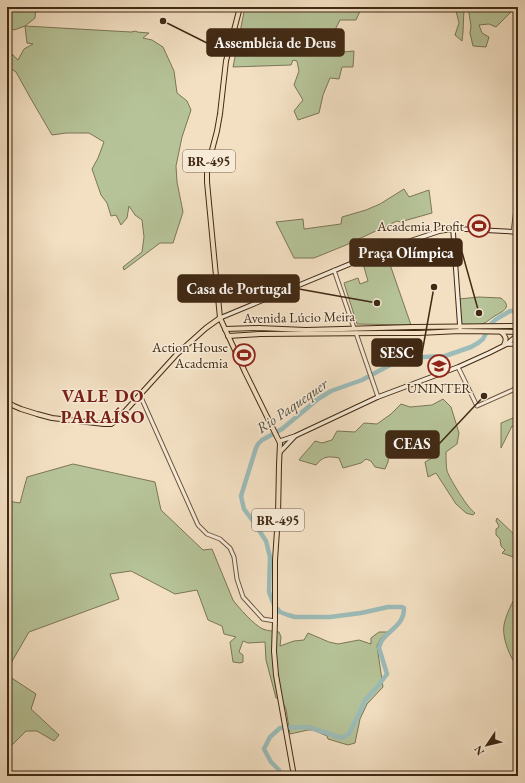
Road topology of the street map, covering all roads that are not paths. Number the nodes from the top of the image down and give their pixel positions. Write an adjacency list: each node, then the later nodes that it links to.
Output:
1 (240, 7): 6 (main road, BR-495)
2 (518, 194): 4 (street)
3 (453, 230): 4 (main road); 5 (main road); 7 (main road)
4 (516, 232)
5 (334, 270): 6 (main road); 10 (street)
6 (220, 318): 11 (main road, BR-495); 21 (main road)
7 (460, 326): 8 (main road, Avenida Lúcio Meira); 10 (main road, Avenida Lúcio Meira); 12 (main road)
8 (518, 326): 14 (main road)
9 (259, 328): 10 (main road, Avenida Lúcio Meira); 11 (main road, Avenida Lúcio Meira); 16 (main road)
10 (354, 328)
11 (225, 329): 17 (main road, BR-495)
12 (460, 332): 13 (main road, Avenida Lúcio Meira); 15 (main road, Avenida Lúcio Meira)
13 (501, 332): 14 (main road, Avenida Lúcio Meira); 18 (main road)
14 (518, 332): 18 (main road); 19 (street)
15 (356, 333): 16 (main road, Avenida Lúcio Meira); 22 (street)
16 (260, 334): 17 (main road, Avenida Lúcio Meira)
17 (228, 336): 25 (main road, BR-495)
18 (506, 344): 19 (main road); 20 (main road)
19 (518, 347): 20 (street)
20 (458, 367): 22 (main road)
21 (140, 395): 23 (main road); 27 (street)
22 (378, 397): 24 (main road)
23 (7, 402)
24 (295, 436): 25 (main road); 26 (main road)
25 (279, 439): 26 (main road, BR-495)
26 (280, 452): 27 (main road, BR-495)
27 (275, 621): 28 (main road, BR-495)
28 (294, 776)

